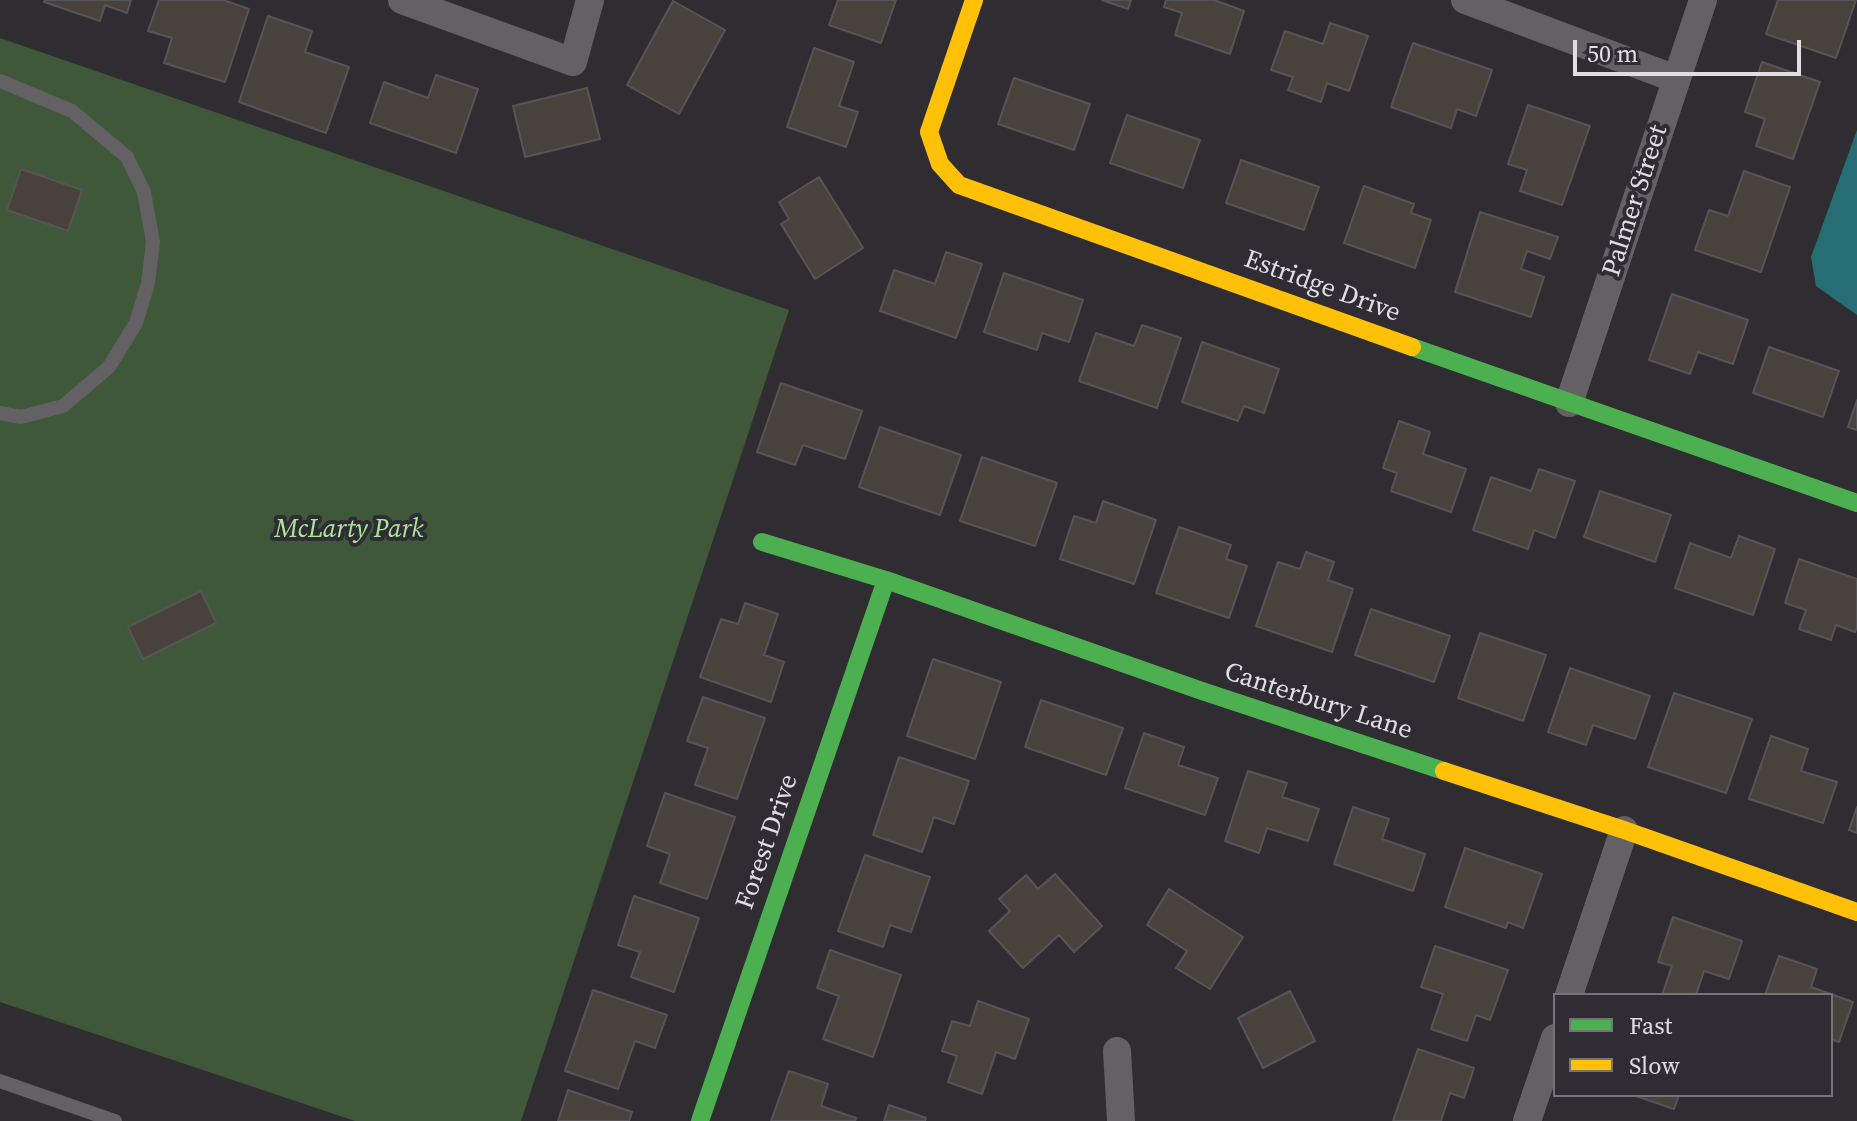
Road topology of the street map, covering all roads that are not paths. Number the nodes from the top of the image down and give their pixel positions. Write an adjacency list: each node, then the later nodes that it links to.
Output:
1 (402, 0): 2 (street)
2 (590, 0)
3 (974, 0): 8 (street, Estridge Drive)
4 (1465, 0): 6 (street)
5 (1703, 0): 6 (street, Palmer Street)
6 (1676, 79): 8 (street, Palmer Street)
7 (0, 81): 9 (lane)
8 (1569, 403): 10 (street, Estridge Drive)
9 (0, 413)
10 (1857, 503)
11 (762, 542): 12 (street, Canterbury Lane)
12 (886, 580): 13 (street, Canterbury Lane); 20 (street, Forest Drive)
13 (1624, 830): 14 (street, Canterbury Lane); 15 (street)
14 (1857, 912)
15 (1570, 993)
16 (1553, 1044): 22 (street)
17 (1117, 1051): 21 (street)
18 (0, 1081): 19 (lane)
19 (115, 1121)
20 (700, 1121)
21 (1121, 1121)
22 (1527, 1121)

